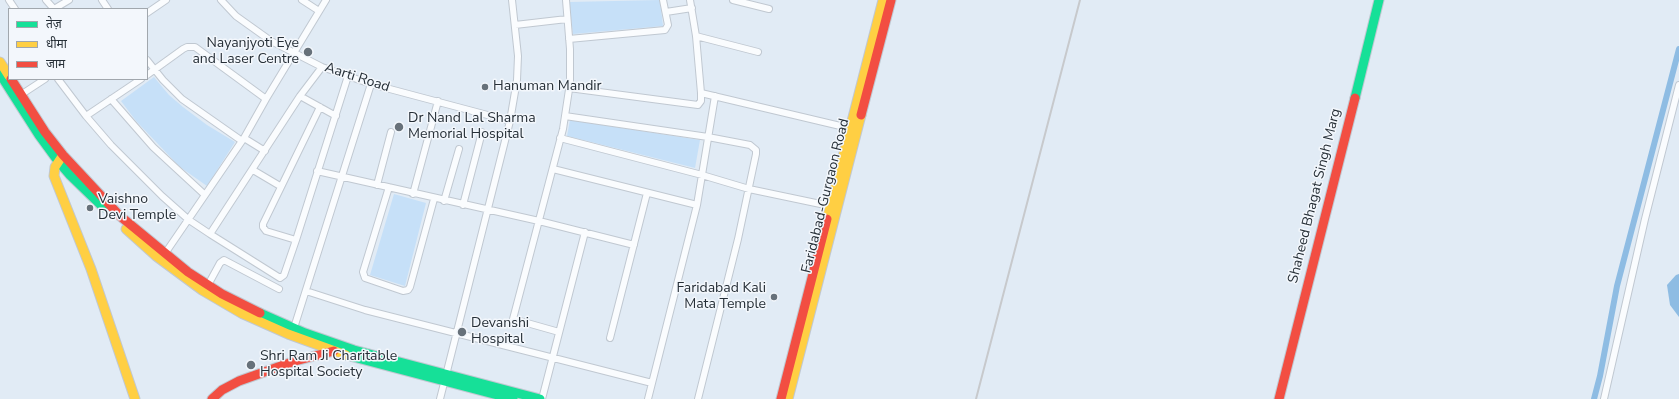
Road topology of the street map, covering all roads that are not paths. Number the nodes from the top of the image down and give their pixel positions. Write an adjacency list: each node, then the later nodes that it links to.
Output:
1 (46, 0): 15 (street)
2 (68, 0): 16 (street)
3 (166, 0): 20 (street)
4 (221, 0): 27 (street, Aarti Road)
5 (302, 0): 19 (street)
6 (326, 0): 19 (street)
7 (512, 0): 23 (street)
8 (566, 0): 22 (street)
9 (663, 0): 21 (street)
10 (690, 0): 17 (street)
11 (733, 0): 18 (street)
12 (883, 0): 55 (street, Faridabad-Gurgaon Road)
13 (891, 0): 55 (street, Faridabad-Gurgaon Road)
14 (1379, 0): 110 (street, Shaheed Bhagat Singh Marg)
15 (53, 8)
16 (56, 8)
17 (692, 8): 21 (street); 24 (street)
18 (769, 9)
19 (320, 11): 27 (street)
20 (148, 12)
21 (666, 12): 25 (street)
22 (567, 19): 23 (street); 25 (street)
23 (515, 25): 54 (street)
24 (696, 36): 26 (street); 43 (street)
25 (569, 39): 42 (street)
26 (758, 52)
27 (294, 54): 30 (street, Aarti Road); 48 (street)
28 (148, 61): 31 (street)
29 (0, 62): 33 (street)
30 (322, 66): 35 (street, Aarti Road); 45 (street)
31 (155, 70): 34 (street); 48 (street); 60 (street)
32 (0, 74): 44 (street)
33 (8, 74)
34 (148, 74)
35 (348, 76): 40 (street, Aarti Road); 52 (street)
36 (11, 80): 44 (street)
37 (43, 80): 44 (street)
38 (59, 80): 51 (street)
39 (140, 80): 47 (street)
40 (371, 84): 49 (street, Aarti Road); 68 (street)
41 (1679, 85): 111 (street)
42 (569, 88): 43 (street); 53 (street)
43 (701, 93): 46 (street)
44 (18, 96): 63 (street)
45 (300, 96): 50 (street); 62 (street)
46 (715, 96): 55 (street); 58 (street)
47 (111, 99): 51 (street); 75 (street)
48 (266, 99): 60 (street)
49 (438, 101): 54 (street, Aarti Road); 74 (street)
50 (320, 107): 52 (street); 70 (street)
51 (86, 116): 82 (street)
52 (336, 116): 66 (street)
53 (565, 116): 58 (street); 59 (street)
54 (510, 121): 81 (street)
55 (853, 129): 80 (street, Faridabad-Gurgaon Road); 109 (street, Faridabad-Gurgaon Road)
56 (391, 132): 69 (street)
57 (482, 132): 78 (street)
58 (708, 137): 67 (street); 72 (street)
59 (560, 138): 64 (street); 67 (street)
60 (243, 139): 62 (street); 75 (street)
61 (459, 149): 77 (street)
62 (265, 151): 65 (street)
63 (60, 158): 88 (street); 101 (street)
64 (553, 169): 73 (street); 83 (street)
65 (253, 170): 70 (street); 85 (street)
66 (317, 172): 68 (street); 86 (street)
67 (702, 175): 72 (street); 79 (street)
68 (341, 177): 69 (street); 91 (street)
69 (377, 185): 71 (street)
70 (280, 186): 86 (street)
71 (389, 187): 74 (street); 76 (street)
72 (748, 189): 80 (street); 107 (street)
73 (647, 193): 79 (street); 87 (street)
74 (413, 194): 76 (street)
75 (205, 196): 82 (street)
76 (434, 199): 77 (street)
77 (444, 201): 78 (street)
78 (463, 205): 81 (street)
79 (697, 205): 100 (street)
80 (830, 206): 108 (street, Faridabad-Gurgaon Road)
81 (488, 211): 83 (street); 94 (street)
82 (189, 220): 85 (street); 88 (street)
83 (539, 222): 84 (street); 93 (street)
84 (585, 232): 87 (street); 93 (street)
85 (210, 234): 86 (street)
86 (296, 240)
87 (634, 245): 95 (street)
88 (163, 257): 89 (street); 92 (street)
89 (208, 285): 90 (street); 92 (street)
90 (279, 289)
91 (306, 291): 92 (street); 94 (street)
92 (293, 332): 96 (street); 97 (street)
93 (559, 332): 98 (street)
94 (456, 334): 98 (street); 99 (street)
95 (610, 338)
96 (346, 348): 97 (street); 99 (street)
97 (335, 351): 99 (street); 102 (street)
98 (552, 358): 100 (street); 105 (street)
99 (445, 378): 103 (street); 104 (street); 105 (street)
100 (652, 383): 106 (street)
101 (136, 399)
102 (212, 399)
103 (440, 399)
104 (513, 399)
105 (541, 399)
106 (648, 399)
107 (698, 399)
108 (781, 399)
109 (788, 399)
110 (1279, 399)
111 (1604, 399)

